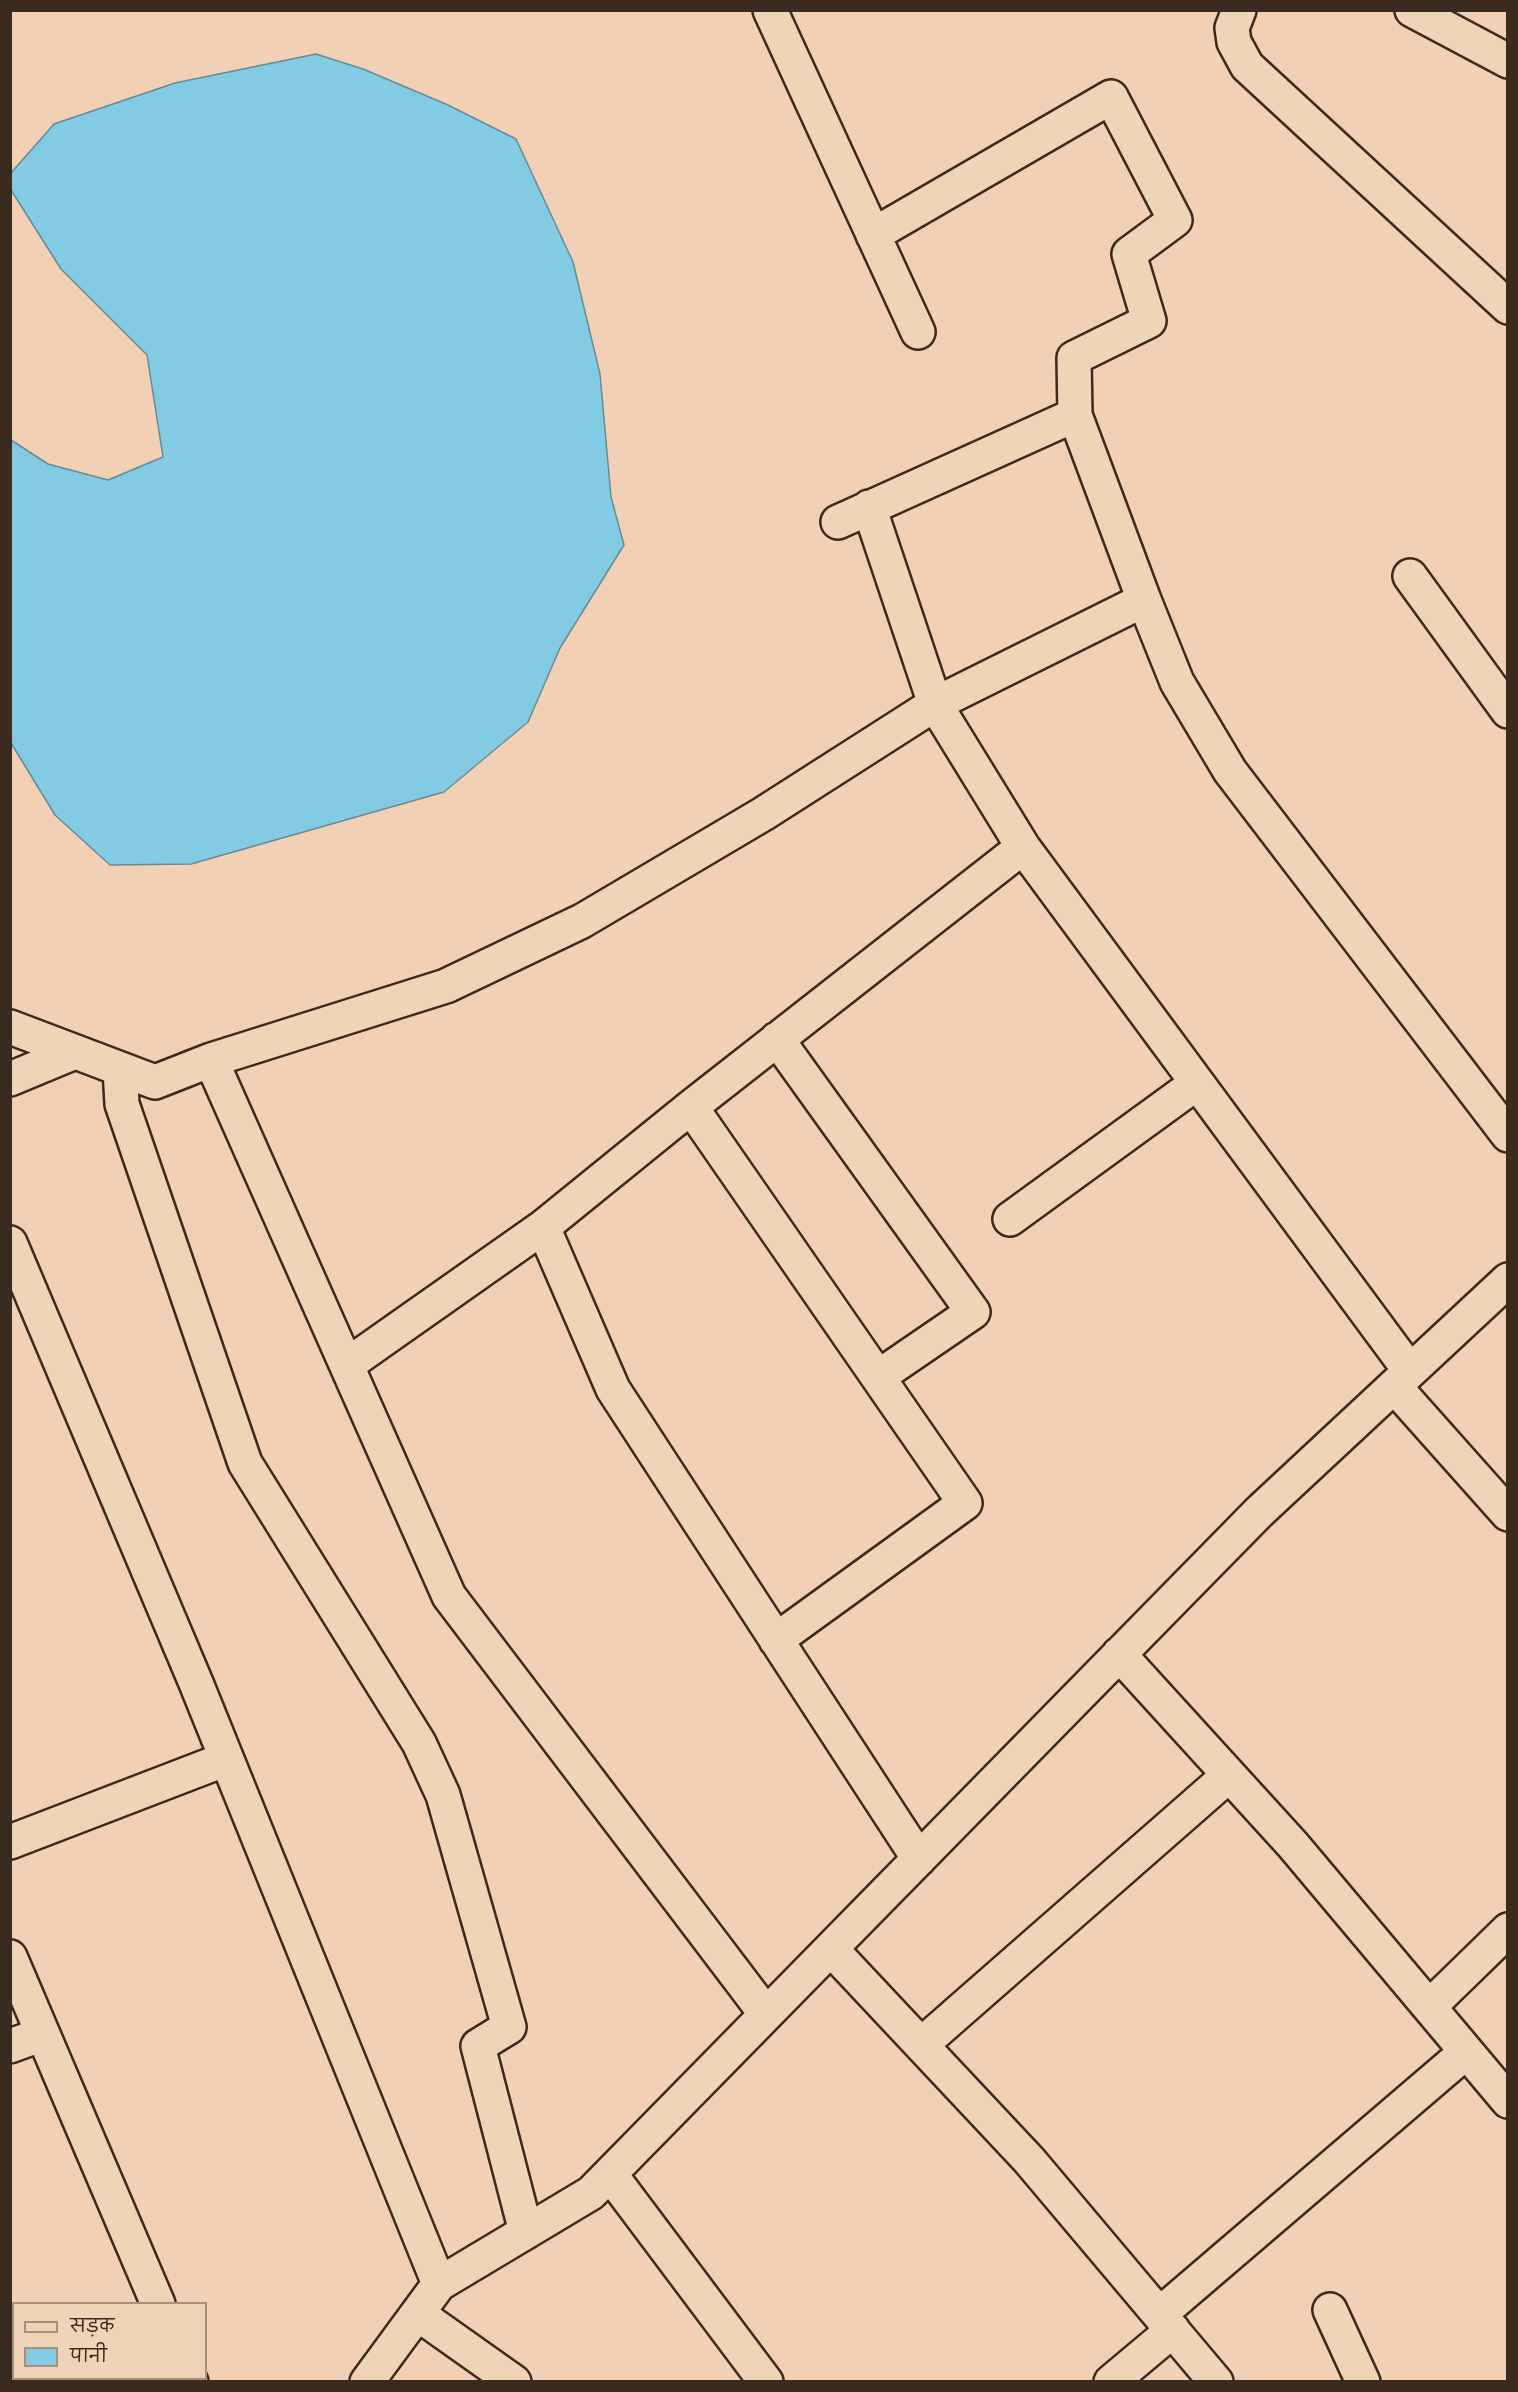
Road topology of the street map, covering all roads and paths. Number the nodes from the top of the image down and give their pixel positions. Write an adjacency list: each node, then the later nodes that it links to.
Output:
1 (770, 10): 5 (street)
2 (1239, 10): 6 (street)
3 (1412, 10): 4 (street)
4 (1508, 61)
5 (873, 235): 7 (street); 8 (street)
6 (1508, 307)
7 (918, 332)
8 (1075, 416): 9 (street); 12 (street)
9 (869, 507): 10 (street); 13 (street)
10 (838, 522)
11 (1410, 576): 14 (street)
12 (1144, 600): 13 (street); 24 (street)
13 (935, 704): 15 (street); 19 (street)
14 (1508, 711)
15 (1023, 847): 17 (street); 22 (street)
16 (10, 1027): 18 (street)
17 (777, 1039): 23 (street); 30 (street)
18 (75, 1052): 20 (street); 21 (street)
19 (211, 1060): 20 (street); 29 (street)
20 (120, 1069): 50 (street)
21 (10, 1080)
22 (1197, 1083): 25 (street); 31 (street)
23 (691, 1107): 26 (street); 30 (street)
24 (1508, 1135)
25 (1010, 1220)
26 (543, 1227): 29 (street); 33 (street)
27 (10, 1243): 35 (street)
28 (1508, 1280): 31 (street)
29 (347, 1365): 43 (street)
30 (878, 1377): 33 (street)
31 (1402, 1379): 32 (street); 34 (street)
32 (1508, 1514)
33 (776, 1640): 38 (street)
34 (1119, 1654): 36 (street); 38 (street)
35 (226, 1759): 37 (street); 51 (street)
36 (1229, 1775): 42 (street); 45 (street)
37 (10, 1842)
38 (918, 1859): 40 (street)
39 (1508, 1930): 42 (street)
40 (831, 1949): 43 (street); 45 (street)
41 (10, 1957): 44 (street)
42 (1429, 2007): 47 (street)
43 (766, 2014): 49 (street)
44 (43, 2034): 46 (street); 52 (street)
45 (921, 2045): 55 (street)
46 (10, 2046)
47 (1466, 2052): 48 (street); 55 (street)
48 (1508, 2101)
49 (610, 2174): 50 (street); 58 (street)
50 (526, 2232): 51 (street)
51 (440, 2284): 54 (street)
52 (157, 2302)
53 (1330, 2310): 61 (street)
54 (418, 2314): 56 (street); 57 (street)
55 (1166, 2322): 59 (street); 60 (street)
56 (367, 2382)
57 (514, 2382)
58 (766, 2382)
59 (1111, 2382)
60 (1216, 2382)
61 (1363, 2382)

